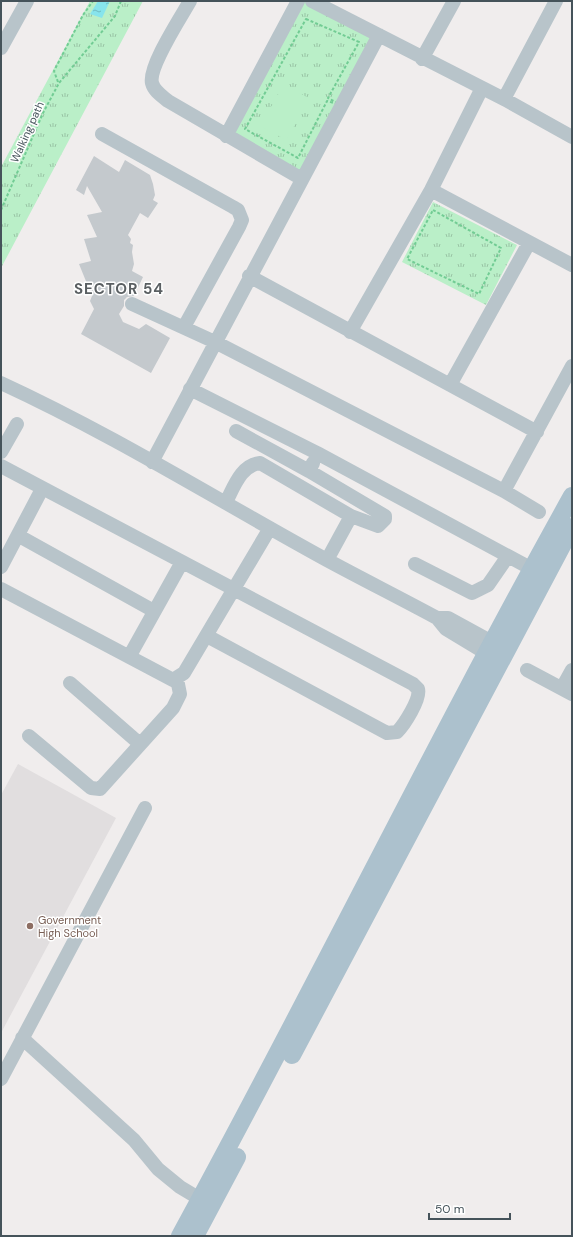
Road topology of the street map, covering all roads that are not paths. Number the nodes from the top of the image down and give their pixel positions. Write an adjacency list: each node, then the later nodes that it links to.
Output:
1 (27, 1): 8 (street)
2 (190, 1): 13 (street)
3 (298, 1): 13 (street)
4 (312, 1): 7 (street)
5 (556, 1): 11 (street)
6 (450, 2): 9 (street)
7 (379, 35): 9 (street); 15 (street)
8 (1, 48)
9 (422, 59): 10 (street)
10 (482, 88): 11 (street); 16 (street)
11 (504, 100): 14 (street)
12 (102, 134): 21 (street)
13 (226, 136): 15 (street)
14 (572, 137)
15 (302, 178): 19 (street)
16 (431, 190): 17 (street); 22 (street)
17 (529, 243): 18 (street); 26 (street)
18 (572, 265)
19 (249, 276): 22 (street); 23 (street)
20 (132, 304): 21 (street)
21 (184, 327): 23 (street)
22 (350, 332): 26 (street)
23 (215, 342): 27 (street); 37 (street)
24 (572, 366): 30 (street)
25 (1, 383): 33 (street)
26 (450, 385): 30 (street)
27 (190, 389): 32 (street); 33 (street)
28 (17, 424): 31 (street)
29 (236, 431): 35 (street)
30 (537, 432): 37 (street)
31 (1, 452)
32 (317, 453): 35 (street); 45 (street)
33 (152, 462): 39 (street)
34 (1, 466): 36 (street)
35 (309, 471): 41 (street)
36 (42, 489): 44 (street); 47 (street)
37 (504, 491): 40 (street)
38 (572, 496): 50 (main road)
39 (226, 502): 41 (street); 43 (street)
40 (539, 512)
41 (351, 516): 46 (street)
42 (572, 527): 55 (main road)
43 (270, 528): 46 (street); 52 (street)
44 (19, 536): 49 (street); 53 (street)
45 (508, 556): 48 (street); 50 (street)
46 (327, 560): 55 (street)
47 (182, 562): 52 (street); 53 (street)
48 (414, 564)
49 (1, 567)
50 (532, 569): 55 (main road)
51 (1, 589): 56 (street)
52 (234, 589): 54 (street); 54 (street)
53 (154, 611): 56 (street)
54 (207, 636): 59 (street)
55 (496, 652): 67 (main road); 69 (main road)
56 (129, 657): 59 (street)
57 (527, 670): 61 (street)
58 (572, 670): 61 (street)
59 (177, 679): 63 (street)
60 (70, 683): 63 (street)
61 (567, 691)
62 (29, 736): 63 (street)
63 (140, 744)
64 (145, 808): 65 (street)
65 (22, 1038): 66 (street); 67 (street)
66 (1, 1079)
67 (200, 1199): 68 (main road)
68 (180, 1236)
69 (195, 1236)

